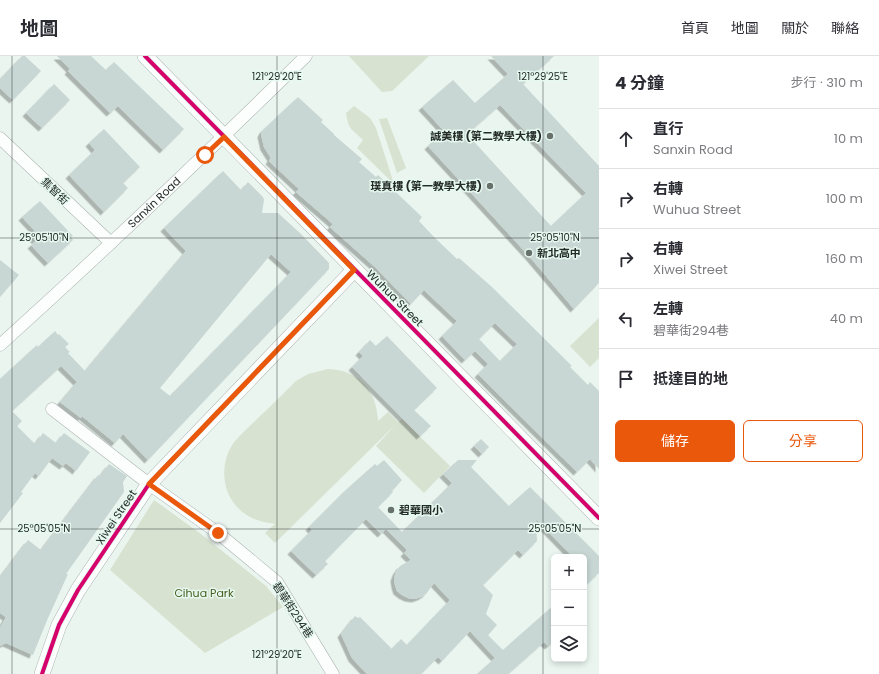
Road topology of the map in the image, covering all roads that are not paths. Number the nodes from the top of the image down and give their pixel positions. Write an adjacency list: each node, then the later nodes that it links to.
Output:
1 (145, 56): 3 (street, Wuhua Street)
2 (306, 56): 3 (street, Sanxin Road)
3 (224, 137): 5 (street, Sanxin Road); 6 (street, Wuhua Street)
4 (0, 138): 5 (street, 集智街)
5 (111, 243): 7 (street, Sanxin Road)
6 (354, 270): 9 (street, Xiwei Street); 10 (street, Wuhua Street)
7 (0, 346)
8 (52, 409): 9 (street, 碧華街294巷)
9 (149, 484): 11 (street, Xiwei Street); 12 (street, 碧華街294巷)
10 (599, 518)
11 (42, 674)
12 (333, 674)

